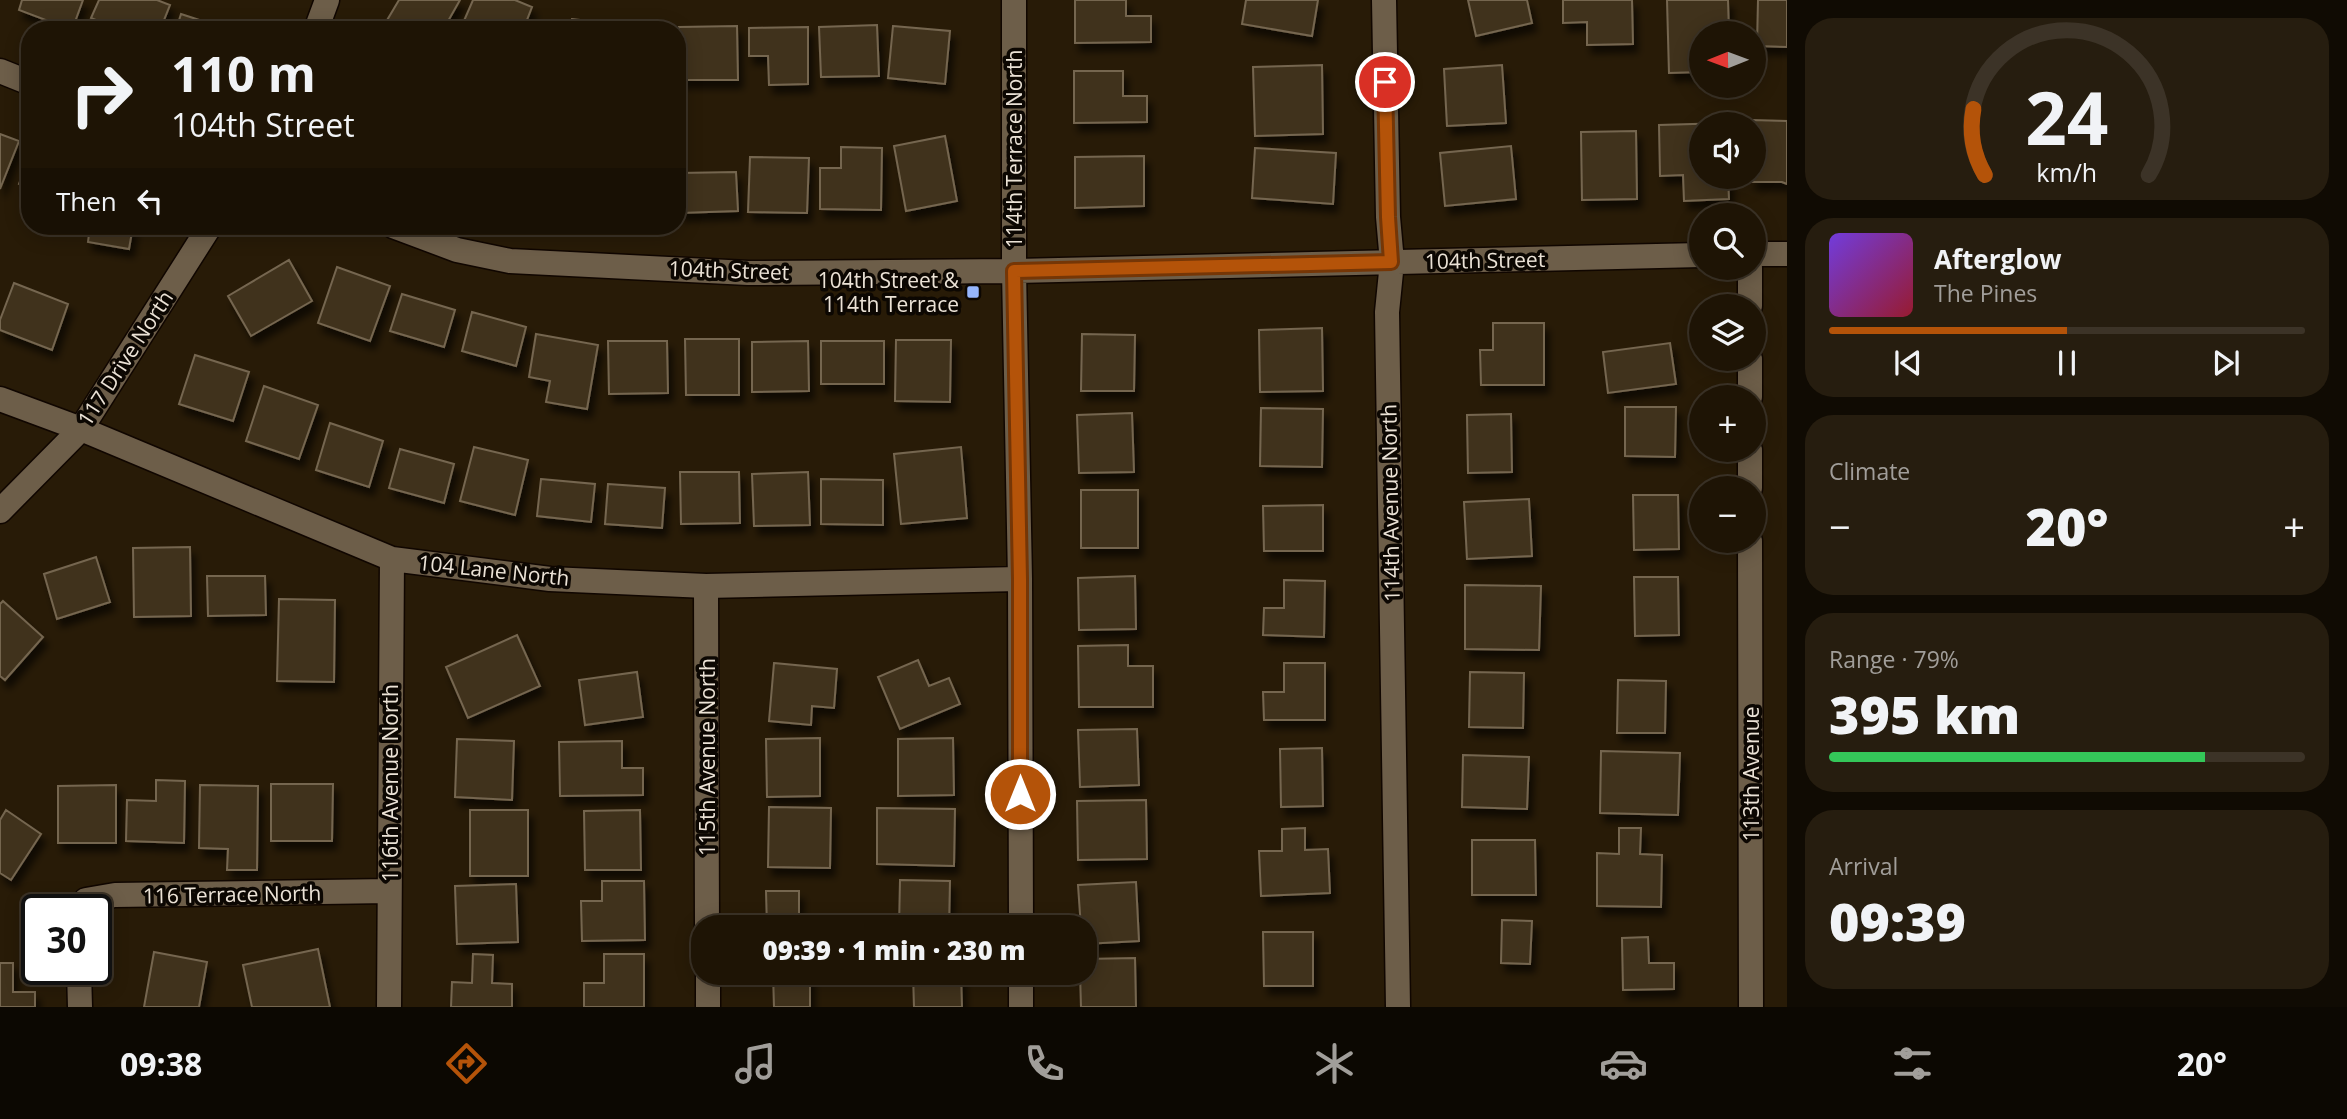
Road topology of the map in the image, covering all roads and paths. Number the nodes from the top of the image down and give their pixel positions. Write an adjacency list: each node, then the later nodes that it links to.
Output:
1 (327, 0): 4 (street)
2 (1014, 0): 13 (street, 114th Terrace North)
3 (1384, 0): 12 (street, 114th Avenue North)
4 (319, 21)
5 (0, 71): 6 (street)
6 (21, 79)
7 (204, 235): 15 (street, 117 Drive North)
8 (417, 235): 13 (street, 104th Street)
9 (1766, 254): 10 (street)
10 (1787, 254)
11 (1689, 255): 12 (street, 104th Street)
12 (1391, 262): 13 (street, 104th Street); 32 (street, 114th Avenue North)
13 (1014, 271): 19 (street, 114th Terrace North)
14 (0, 399): 15 (street, 104 Lane North)
15 (81, 429): 16 (street, 117 Drive North); 18 (street, 104 Lane North)
16 (0, 511)
17 (1750, 553): 33 (street, 113th Avenue)
18 (392, 559): 20 (street, 104 Lane North); 21 (street, 116th Avenue North)
19 (1020, 579): 20 (street, 104 Lane North); 24 (street, 114th Terrace North)
20 (706, 586): 23 (street, 115th Avenue North)
21 (389, 891): 22 (street, 116 Terrace North); 29 (street, 116th Avenue North)
22 (112, 896)
23 (707, 915)
24 (1021, 915)
25 (79, 985): 28 (street)
26 (708, 985): 30 (street)
27 (1021, 985): 31 (street)
28 (80, 1007)
29 (390, 1007)
30 (708, 1007)
31 (1021, 1007)
32 (1398, 1007)
33 (1751, 1007)

